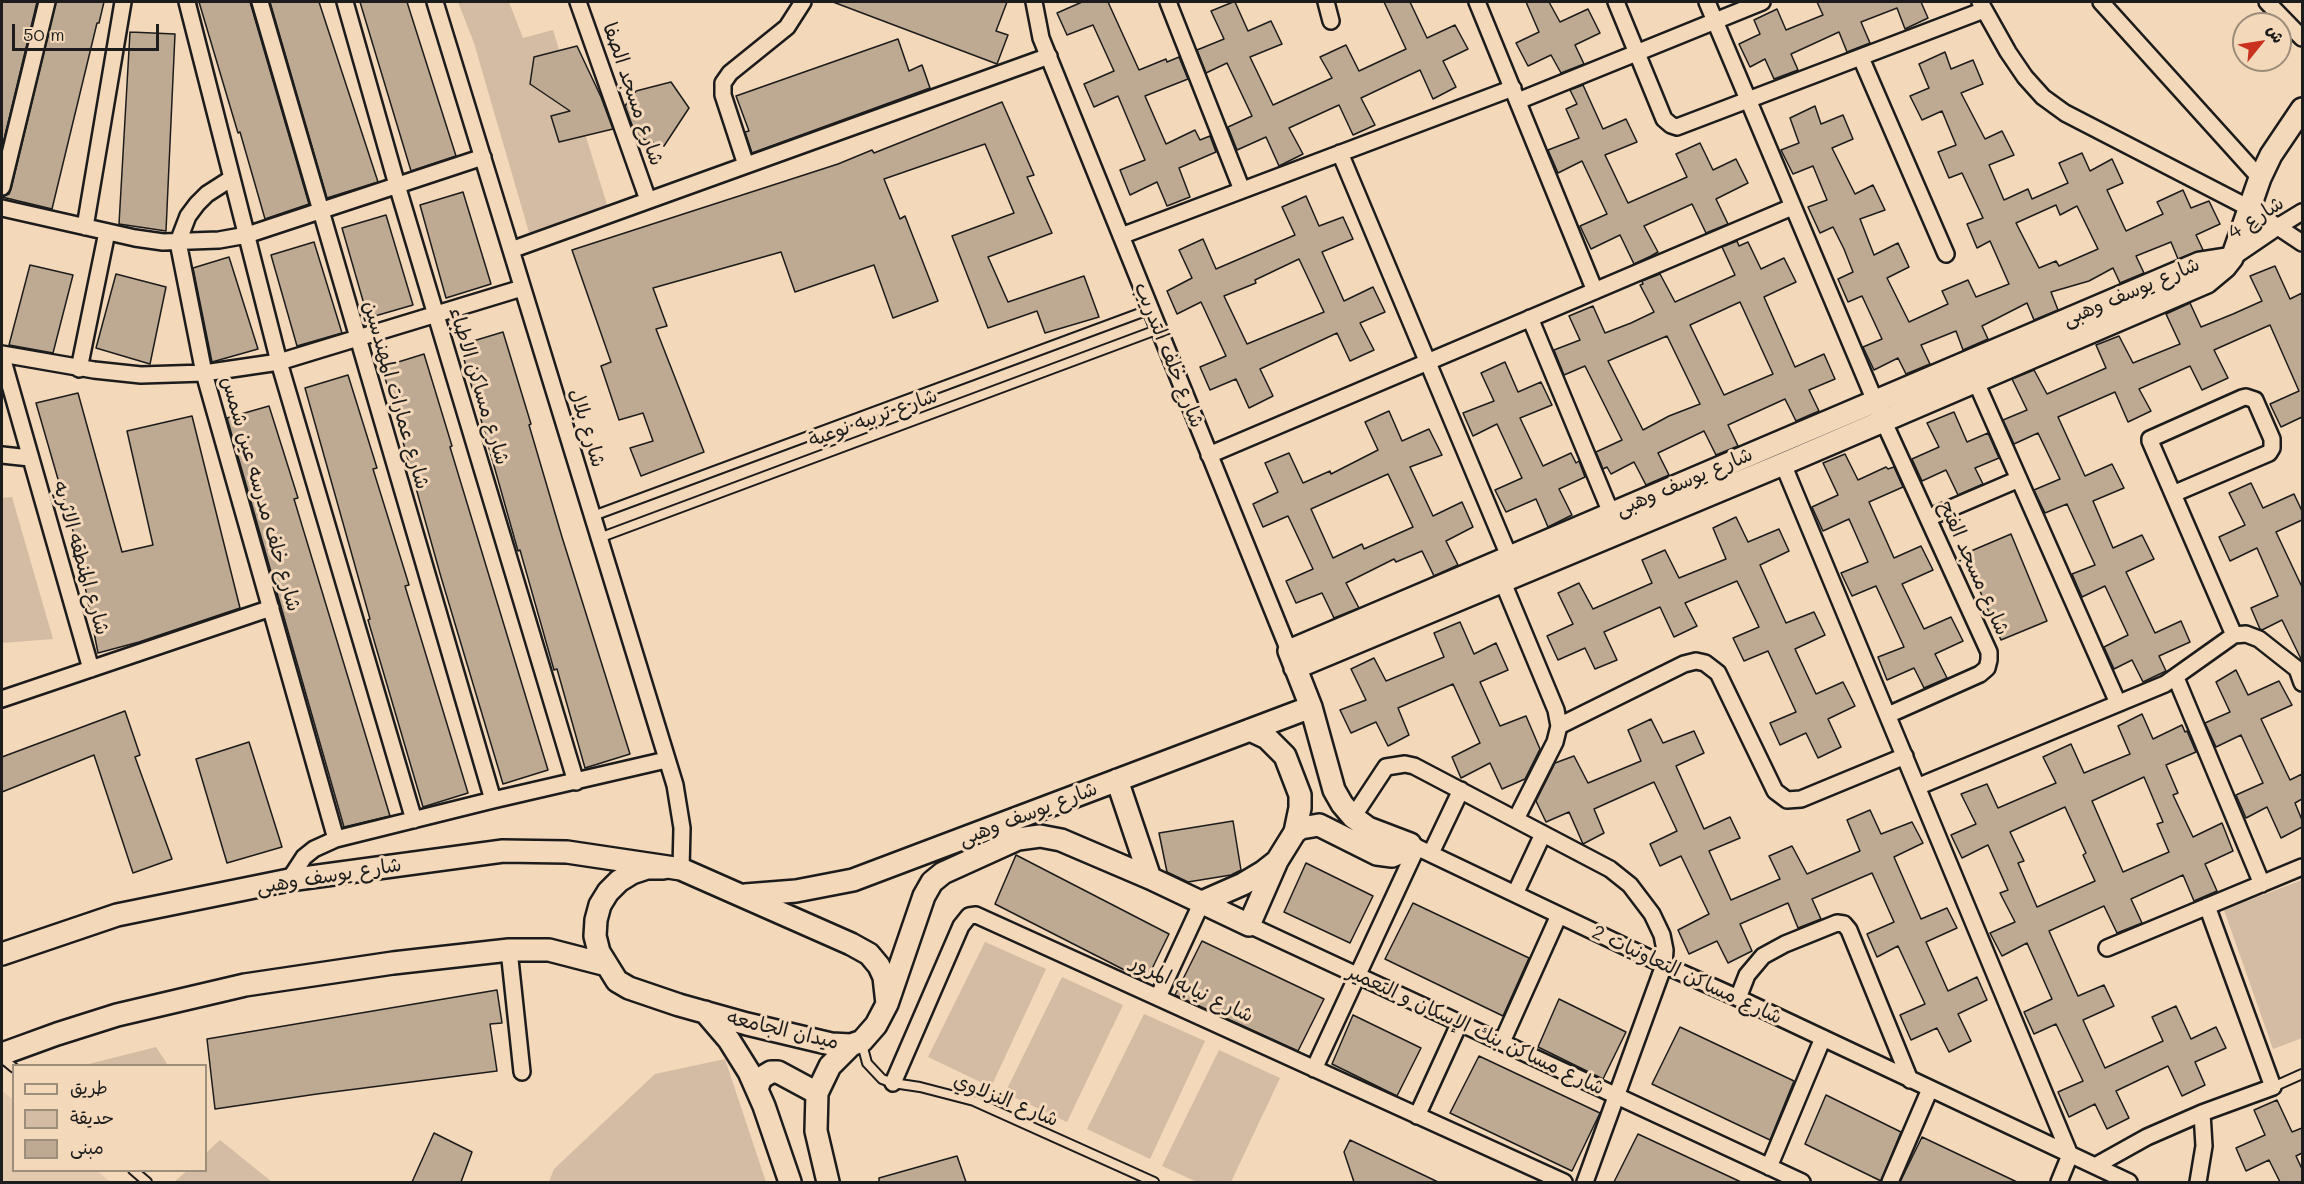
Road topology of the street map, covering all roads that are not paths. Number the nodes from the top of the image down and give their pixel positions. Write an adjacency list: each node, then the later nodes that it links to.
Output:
1 (47, 2): 34 (street)
2 (123, 2): 43 (street)
3 (187, 2): 31 (street)
4 (260, 2): 40 (street, شارع عمارات المهندسين)
5 (345, 2): 33 (street, شارع مساكن الاطباء)
6 (435, 2): 29 (street, شارع بلال)
7 (578, 2): 36 (street, شارع مسجد الصفا)
8 (803, 2): 30 (street)
9 (1034, 2): 23 (street, شارع خلف التدريب)
10 (1168, 2): 35 (street)
11 (1326, 2): 20 (street)
12 (1477, 2): 25 (street)
13 (1616, 2): 22 (street)
14 (1707, 2): 19 (street, شارع مسجد الفتح)
15 (1762, 2): 19 (street)
16 (2101, 2): 32 (street)
17 (2267, 2): 21 (street)
18 (1982, 6): 24 (street); 39 (street)
19 (1715, 20): 22 (street); 26 (street, شارع مسجد الفتح)
20 (1331, 21)
21 (2302, 38)
22 (1637, 52): 25 (street); 26 (street)
23 (1049, 56): 30 (street); 46 (street, شارع خلف التدريب)
24 (1861, 58): 26 (street); 50 (street)
25 (1515, 94): 28 (street); 53 (street)
26 (1748, 100): 37 (street, شارع مسجد الفتح)
27 (2302, 109): 32 (street)
28 (1340, 153): 35 (street); 61 (street)
29 (483, 157): 33 (street); 49 (street, شارع بلال)
30 (746, 165): 36 (street)
31 (232, 178): 45 (street); 47 (street)
32 (2260, 178): 39 (street)
33 (397, 185): 40 (street); 55 (street, شارع مساكن الاطباء)
34 (2, 187)
35 (1242, 190): 46 (street)
36 (648, 200): 49 (street)
37 (1792, 207): 53 (street); 65 (street, شارع مسجد الفتح)
38 (2, 208): 43 (street)
39 (2251, 209): 42 (street); 51 (street)
40 (321, 210): 45 (street); 58 (street, شارع عمارات المهندسين)
41 (2302, 212): 42 (street, شارع 4)
42 (2279, 226): 48 (street); 51 (street, شارع 4)
43 (85, 227): 44 (street)
44 (107, 232): 47 (street); 62 (street)
45 (248, 235): 47 (street); 60 (street)
46 (1121, 236): 54 (street, شارع خلف التدريب)
47 (178, 242): 63 (street, شارع خلف مدرسه عين شمس)
48 (2302, 243)
49 (511, 250): 52 (street, شارع بلال)
50 (1946, 254)
51 (2232, 258): 64 (street, شارع يوسف وهبى); 65 (street, شارع يوسف وهبى)
52 (522, 288): 55 (street); 73 (street, شارع بلال)
53 (1595, 291): 56 (street)
54 (1151, 309): 57 (street, شارع خلف التدريب); 73 (lane, شارع تربيه نوعية)
55 (436, 314): 58 (street); 92 (street, شارع مساكن الاطباء)
56 (1530, 318): 61 (street); 72 (street)
57 (1159, 329): 67 (street, شارع خلف التدريب); 75 (lane, شارع تربيه نوعية)
58 (358, 338): 60 (street); 95 (street, شارع عمارات المهندسين)
59 (2, 356): 62 (street); 68 (street, شارع المنطقه الاثريه)
60 (279, 362): 63 (street); 98 (street)
61 (1427, 362): 67 (street); 76 (street)
62 (78, 369): 63 (street)
63 (204, 374): 77 (street, شارع خلف مدرسه عين شمس)
64 (1976, 382): 65 (street, شارع يوسف وهبى); 70 (street)
65 (1879, 410): 69 (street, شارع يوسف وهبى); 72 (street, شارع يوسف وهبى); 74 (street, شارع مسجد الفتح)
66 (2, 455): 68 (street)
67 (1209, 455): 79 (street, شارع خلف التدريب)
68 (30, 458): 80 (street, شارع المنطقه الاثريه)
69 (1783, 464): 76 (street, شارع يوسف وهبى); 86 (street)
70 (2019, 479): 74 (street); 84 (street)
71 (2173, 494): 71 (street); 78 (street)
72 (1611, 513): 76 (street, شارع يوسف وهبى)
73 (592, 517): 75 (street, شارع بلال)
74 (1928, 518): 86 (street, شارع مسجد الفتح)
75 (599, 538): 90 (street, شارع بلال)
76 (1502, 566): 79 (street, شارع يوسف وهبى); 87 (street)
77 (271, 608): 80 (street); 101 (street, شارع خلف مدرسه عين شمس)
78 (2234, 635): 81 (street); 82 (street)
79 (1292, 660): 85 (street, شارع خلف التدريب)
80 (91, 669): 83 (street)
81 (2301, 673)
82 (2176, 678): 84 (street); 110 (street)
83 (2, 699)
84 (2118, 703): 93 (street)
85 (1311, 707): 88 (street, شارع يوسف وهبى); 96 (street, شارع مساكن التعاونيات 2)
86 (1888, 715): 89 (street)
87 (1559, 726): 89 (street); 97 (street)
88 (1250, 730): 91 (street, شارع يوسف وهبى); 99 (street)
89 (1905, 756): 93 (street)
90 (666, 760): 92 (street); 106 (street, شارع بلال)
91 (1117, 780): 103 (street, شارع يوسف وهبى); 107 (street)
92 (576, 782): 95 (street)
93 (1917, 787): 144 (street)
94 (1461, 790): 96 (street); 97 (street); 102 (street)
95 (492, 800): 98 (street)
96 (1353, 817): 102 (street, شارع مساكن التعاونيات 2)
97 (1516, 819): 100 (street)
98 (414, 820): 101 (street)
99 (1295, 832): 102 (street); 104 (street)
100 (1543, 834): 112 (street); 121 (street)
101 (336, 839): 108 (street)
102 (1419, 848): 112 (street, شارع مساكن التعاونيات 2); 122 (street)
103 (917, 856): 109 (street); 111 (street, شارع يوسف وهبى)
104 (1277, 861): 113 (street); 116 (street)
105 (2302, 867): 110 (street)
106 (672, 869): 108 (street, شارع يوسف وهبى); 111 (street); 120 (street, ميدان الجامعه)
107 (1150, 878): 109 (street, شارع يوسف وهبى); 113 (street, شارع مساكن بنك الإسكان و التعمير)
108 (289, 880): 119 (street, شارع يوسف وهبى)
109 (932, 882): 125 (street)
110 (2262, 884): 114 (street)
111 (739, 894): 125 (street)
112 (1515, 894): 115 (street, شارع مساكن التعاونيات 2)
113 (1202, 902): 116 (street, شارع مساكن بنك الإسكان و التعمير); 123 (street)
114 (2207, 906): 117 (street); 137 (street)
115 (1559, 915): 121 (street, شارع مساكن التعاونيات 2); 129 (street)
116 (1249, 925): 122 (street, شارع مساكن بنك الإسكان و التعمير)
117 (2107, 948)
118 (509, 950): 120 (street); 131 (street); 133 (street)
119 (2, 954)
120 (607, 965): 126 (street, ميدان الجامعه)
121 (1664, 965): 124 (street, شارع مساكن التعاونيات 2); 141 (street)
122 (1359, 975): 127 (street, شارع مساكن بنك الإسكان و التعمير); 132 (street)
123 (1158, 997): 132 (street, شارع نيابه المرور); 136 (street, شارع نيابه المرور)
124 (1738, 998): 128 (street, شارع مساكن التعاونيات 2); 135 (street)
125 (887, 1004): 130 (street, ميدان الجامعه)
126 (705, 1011): 130 (street, ميدان الجامعه); 138 (street)
127 (1460, 1022): 129 (street, شارع مساكن بنك الإسكان و التعمير); 143 (street)
128 (1823, 1038): 135 (street, شارع مساكن التعاونيات 2); 147 (street)
129 (1502, 1042): 141 (street, شارع مساكن بنك الإسكان و التعمير)
130 (856, 1043): 136 (lane, شارع النزلاوي); 140 (street)
131 (2, 1056)
132 (1314, 1069): 143 (street, شارع نيابه المرور)
133 (522, 1072)
134 (2302, 1074): 137 (lane)
135 (1910, 1080): 139 (street, شارع مساكن التعاونيات 2)
136 (893, 1083): 151 (lane, شارع النزلاوي)
137 (2273, 1087): 142 (street)
138 (757, 1089): 140 (street); 149 (street)
139 (1930, 1089): 144 (street, شارع مساكن التعاونيات 2); 155 (street)
140 (817, 1093): 150 (street)
141 (1616, 1095): 147 (street, شارع مساكن بنك الإسكان و التعمير); 153 (street)
142 (2202, 1113): 145 (street); 158 (street)
143 (1417, 1116): 152 (street, شارع نيابه المرور)
144 (2070, 1155): 145 (street, شارع مساكن التعاونيات 2); 156 (street)
145 (2095, 1166): 157 (street, شارع مساكن التعاونيات 2)
146 (135, 1172): 148 (lane)
147 (1775, 1174): 154 (street, شارع مساكن بنك الإسكان و التعمير)
148 (147, 1182)
149 (789, 1182)
150 (828, 1182)
151 (1154, 1182)
152 (1564, 1182)
153 (1585, 1182)
154 (1802, 1182)
155 (1890, 1182)
156 (2059, 1182)
157 (2129, 1182)
158 (2198, 1182)

